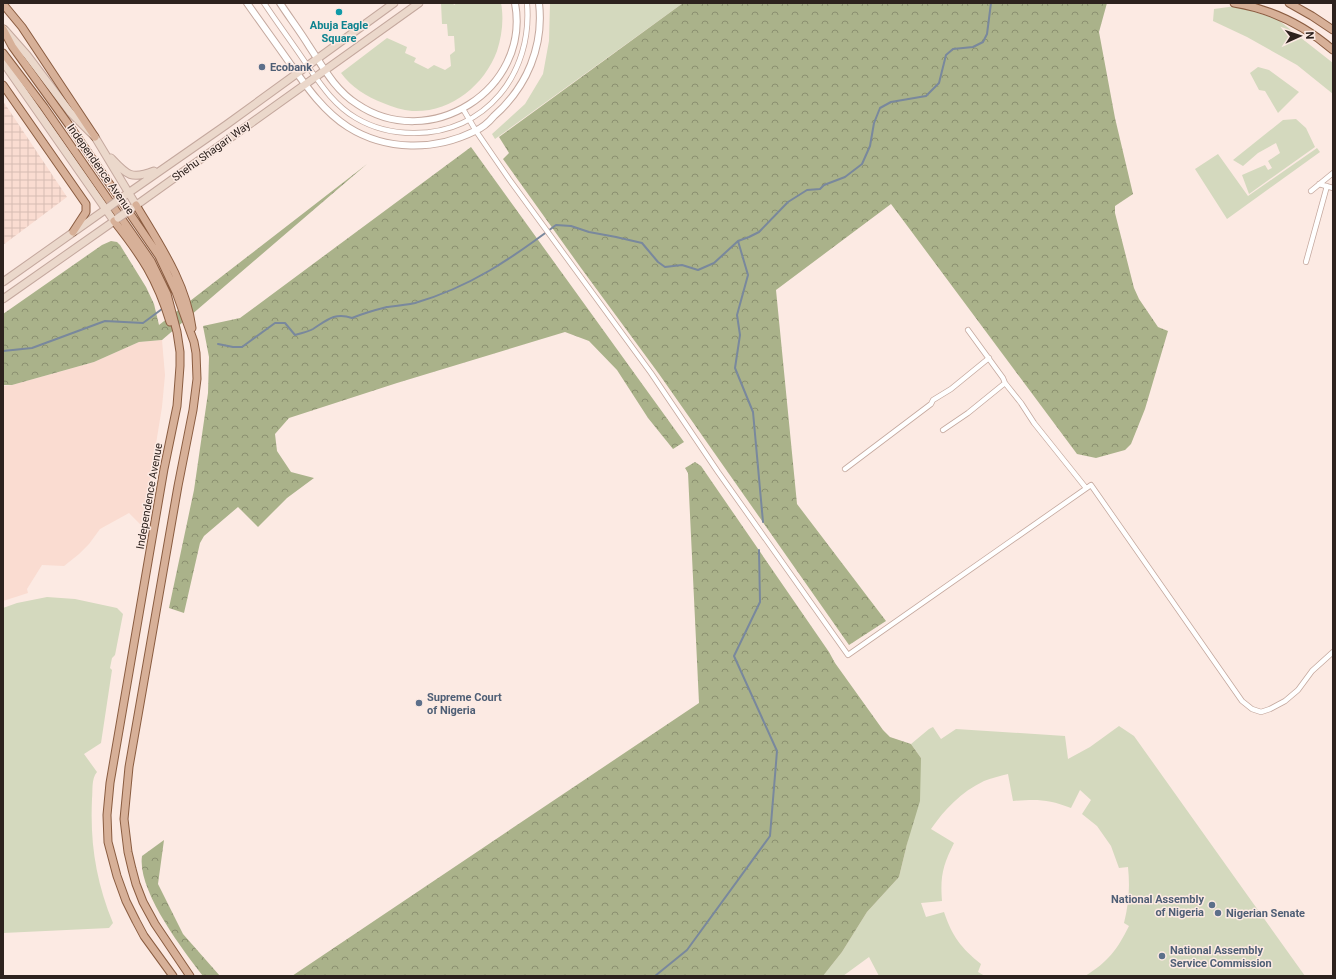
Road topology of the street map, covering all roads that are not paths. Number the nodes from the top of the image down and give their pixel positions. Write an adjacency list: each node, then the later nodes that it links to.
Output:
1 (247, 3): 20 (street)
2 (264, 3): 18 (street)
3 (280, 3): 16 (street)
4 (394, 3): 16 (main road, Shehu Shagari Way)
5 (419, 3): 19 (main road, Shehu Shagari Way)
6 (515, 3): 24 (street)
7 (527, 3): 25 (street)
8 (540, 3): 26 (street)
9 (1234, 3): 14 (main road)
10 (1289, 3): 13 (main road)
11 (3, 4): 27 (main road)
12 (3, 29): 27 (main road, Independence Avenue); 44 (main road, Independence Avenue)
13 (1333, 30)
14 (1333, 50)
15 (3, 53): 45 (main road, Independence Avenue)
16 (317, 59): 18 (main road, Shehu Shagari Way); 19 (street)
17 (3, 62): 37 (main road, Independence Avenue)
18 (308, 65): 20 (main road, Shehu Shagari Way); 21 (street)
19 (325, 70): 21 (main road, Shehu Shagari Way); 24 (street)
20 (297, 73): 22 (street); 29 (main road, Shehu Shagari Way)
21 (315, 77): 22 (main road, Shehu Shagari Way); 25 (street)
22 (305, 84): 26 (street); 36 (main road, Shehu Shagari Way)
23 (3, 85): 39 (main road)
24 (463, 109): 25 (street)
25 (470, 120): 26 (street)
26 (476, 131): 50 (street)
27 (95, 137): 28 (main road, Independence Avenue)
28 (103, 149): 29 (main road); 35 (main road, Independence Avenue)
29 (163, 168): 35 (main road, Shehu Shagari Way)
30 (1333, 173): 31 (street)
31 (1319, 184): 32 (street); 34 (street)
32 (1327, 186): 33 (street); 40 (street)
33 (1333, 188)
34 (1312, 190)
35 (126, 195): 36 (main road, Independence Avenue); 37 (main road, Shehu Shagari Way, bridge)
36 (133, 207): 38 (main road, Shehu Shagari Way, bridge); 44 (main road)
37 (107, 208): 38 (main road, Independence Avenue); 39 (main road, Shehu Shagari Way)
38 (116, 220): 42 (main road, Shehu Shagari Way); 45 (main road)
39 (73, 232): 41 (main road, Shehu Shagari Way)
40 (1306, 262)
41 (3, 282)
42 (3, 300)
43 (968, 330): 46 (street)
44 (194, 342): 53 (main road, Independence Avenue)
45 (180, 352): 52 (main road, Independence Avenue)
46 (989, 358): 47 (street); 49 (street)
47 (1005, 383): 48 (street); 50 (street)
48 (943, 430)
49 (845, 469)
50 (1086, 488): 51 (street)
51 (1333, 652)
52 (172, 976)
53 (190, 976)

